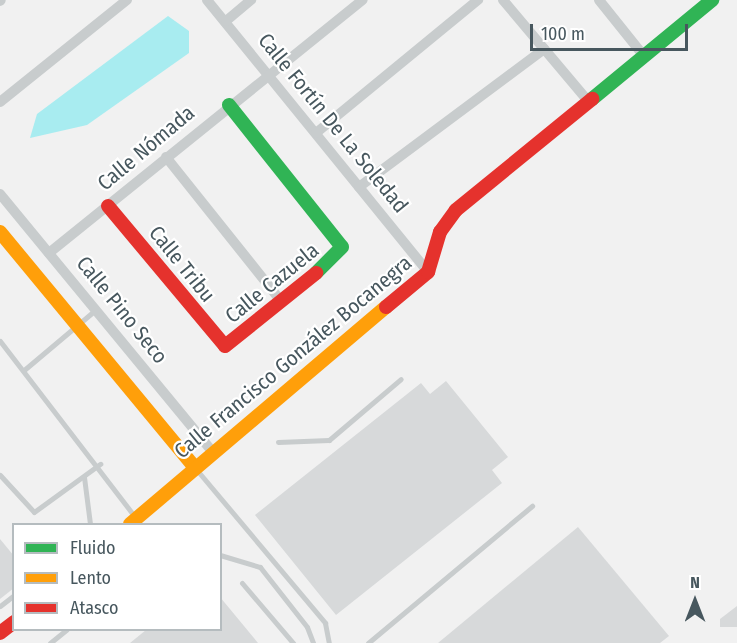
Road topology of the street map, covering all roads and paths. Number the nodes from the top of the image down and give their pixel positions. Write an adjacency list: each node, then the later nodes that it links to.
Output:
1 (127, 0): 14 (street)
2 (207, 0): 9 (street, Calle Fortín De La Soledad)
3 (251, 0): 9 (street)
4 (363, 0): 12 (street, Calle Nómada)
5 (478, 0): 16 (street)
6 (503, 0): 10 (street)
7 (599, 0): 11 (street)
8 (704, 2): 11 (street, Calle Francisco González Bocanegra)
9 (226, 21): 12 (street, Calle Fortín De La Soledad)
10 (544, 49): 13 (street); 18 (street)
11 (643, 55): 13 (street, Calle Francisco González Bocanegra)
12 (268, 74): 15 (street, Calle Nómada); 16 (street, Calle Fortín De La Soledad)
13 (588, 101): 23 (street, Calle Francisco González Bocanegra)
14 (0, 102)
15 (229, 105): 17 (street, Calle Nómada); 24 (street, Calle Cazuela)
16 (316, 133): 18 (street, Calle Fortín De La Soledad)
17 (166, 157): 20 (street, Calle Nómada); 24 (street)
18 (359, 187): 23 (street, Calle Fortín De La Soledad)
19 (0, 194): 22 (street, Calle Pino Seco)
20 (108, 206): 22 (street, Calle Nómada); 28 (street, Calle Tribu)
21 (0, 232): 26 (street, Calle Pino Seco)
22 (49, 253): 25 (street, Calle Pino Seco)
23 (428, 272): 32 (street, Calle Francisco González Bocanegra)
24 (280, 300): 28 (street, Calle Cazuela)
25 (94, 311): 26 (lane); 32 (street, Calle Pino Seco)
26 (79, 327): 29 (lane); 34 (street, Calle Pino Seco)
27 (0, 341): 29 (lane)
28 (225, 345)
29 (24, 370): 33 (lane)
30 (401, 379): 31 (lane)
31 (278, 442)
32 (213, 452): 34 (street, Calle Francisco González Bocanegra)
33 (100, 464): 36 (lane); 38 (lane)
34 (195, 468): 38 (street, Calle Francisco González Bocanegra); 50 (lane)
35 (0, 475): 36 (lane)
36 (84, 477): 39 (lane)
37 (532, 506): 51 (lane)
38 (133, 521)
39 (90, 523)
40 (222, 556): 49 (lane)
41 (242, 583): 48 (lane)
42 (12, 597): 43 (lane)
43 (0, 606)
44 (12, 624): 46 (street)
45 (65, 631): 47 (lane)
46 (0, 633)
47 (50, 643)
48 (293, 643)
49 (313, 643)
50 (329, 643)
51 (368, 643)

